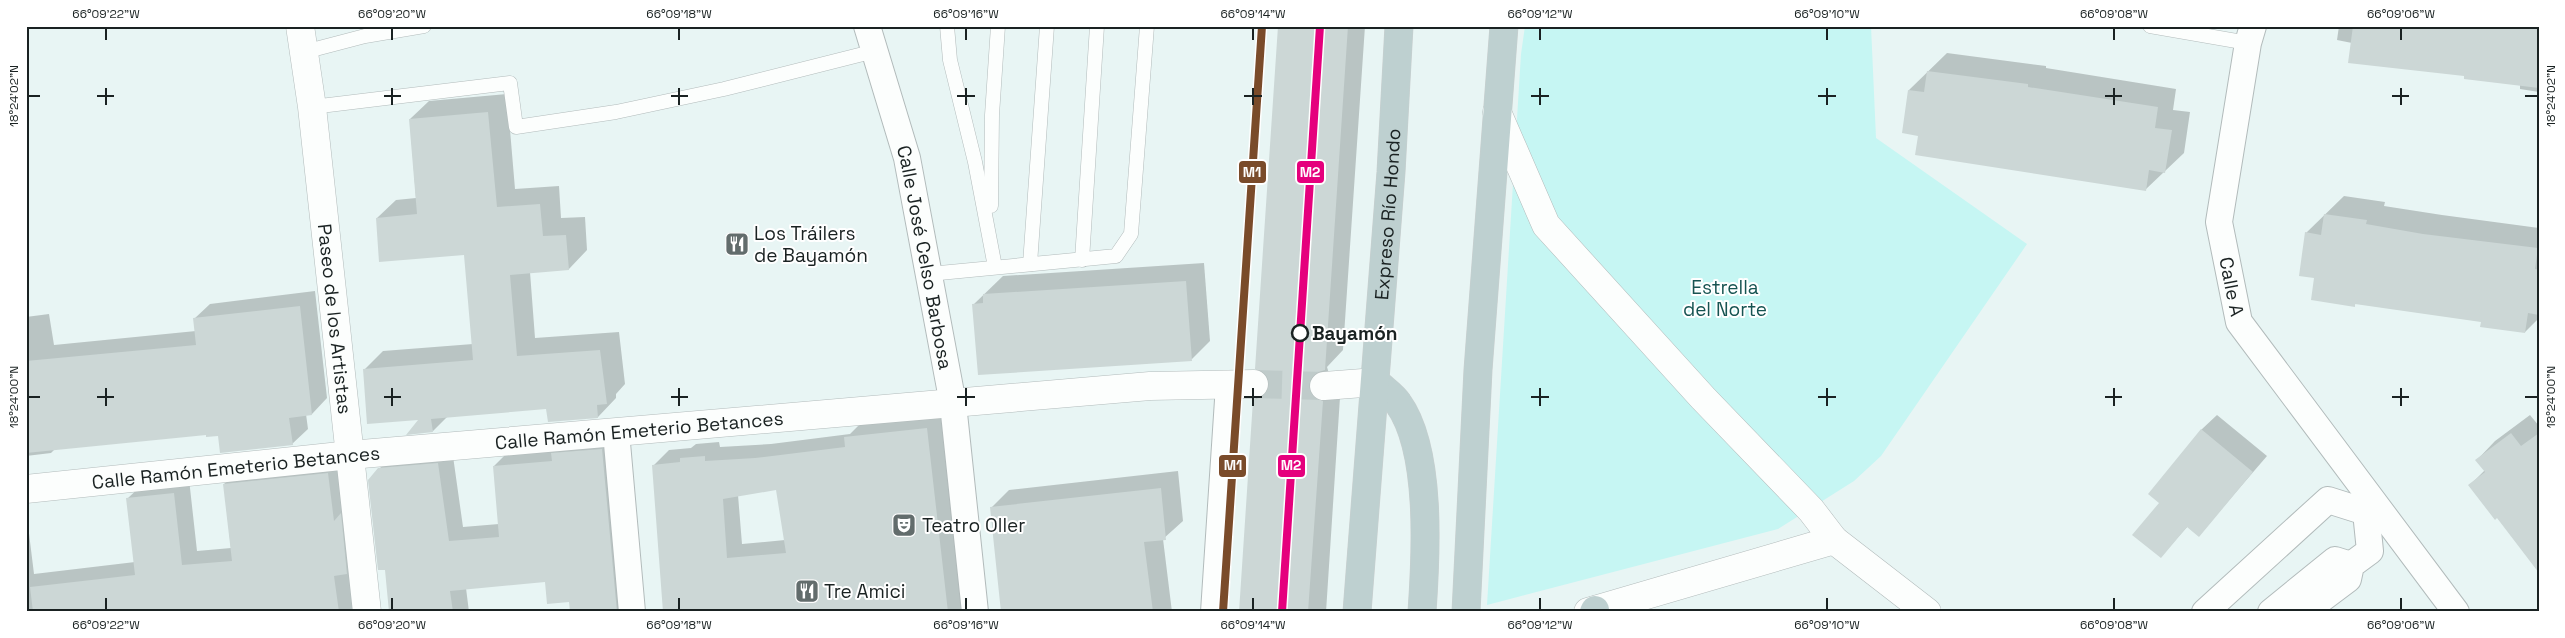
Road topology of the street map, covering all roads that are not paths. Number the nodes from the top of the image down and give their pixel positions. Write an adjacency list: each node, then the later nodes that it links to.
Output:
1 (424, 26): 12 (lane)
2 (867, 26): 13 (street, Calle José Celso Barbosa)
3 (947, 26): 18 (lane)
4 (998, 26): 18 (lane)
5 (1047, 26): 17 (lane)
6 (1097, 26): 16 (lane)
7 (1147, 26): 16 (lane)
8 (1399, 26): 20 (highway, Expreso Río Hondo)
9 (1504, 26): 15 (highway)
10 (2150, 26): 11 (lane)
11 (2251, 34): 27 (street, Calle A)
12 (302, 39): 14 (street, Paseo de los Artistas)
13 (874, 51): 14 (lane); 19 (street, Calle José Celso Barbosa)
14 (312, 107): 25 (street, Paseo de los Artistas)
15 (1497, 112): 28 (street); 37 (highway)
16 (1082, 260): 17 (lane)
17 (1030, 264): 18 (lane)
18 (995, 267): 19 (lane)
19 (929, 274): 23 (street, Calle José Celso Barbosa)
20 (1376, 382): 22 (street); 35 (highway, Expreso Río Hondo); 36 (highway)
21 (1241, 385): 23 (street, Calle Ramón Emeterio Betances); 34 (street)
22 (1324, 386)
23 (953, 404): 24 (street, Calle Ramón Emeterio Betances); 33 (street, Calle José Celso Barbosa)
24 (616, 432): 25 (street, Calle Ramón Emeterio Betances); 32 (street)
25 (350, 455): 26 (street, Calle Ramón Emeterio Betances); 31 (street, Paseo de los Artistas)
26 (26, 489)
27 (2371, 508): 29 (street); 39 (street); 42 (street, Calle A)
28 (1834, 540): 30 (street); 38 (street)
29 (2351, 565): 40 (street); 41 (street)
30 (1592, 611)
31 (367, 612)
32 (632, 612)
33 (975, 612)
34 (1214, 612)
35 (1357, 612)
36 (1422, 612)
37 (1466, 612)
38 (1927, 612)
39 (2205, 612)
40 (2271, 612)
41 (2304, 612)
42 (2456, 612)

